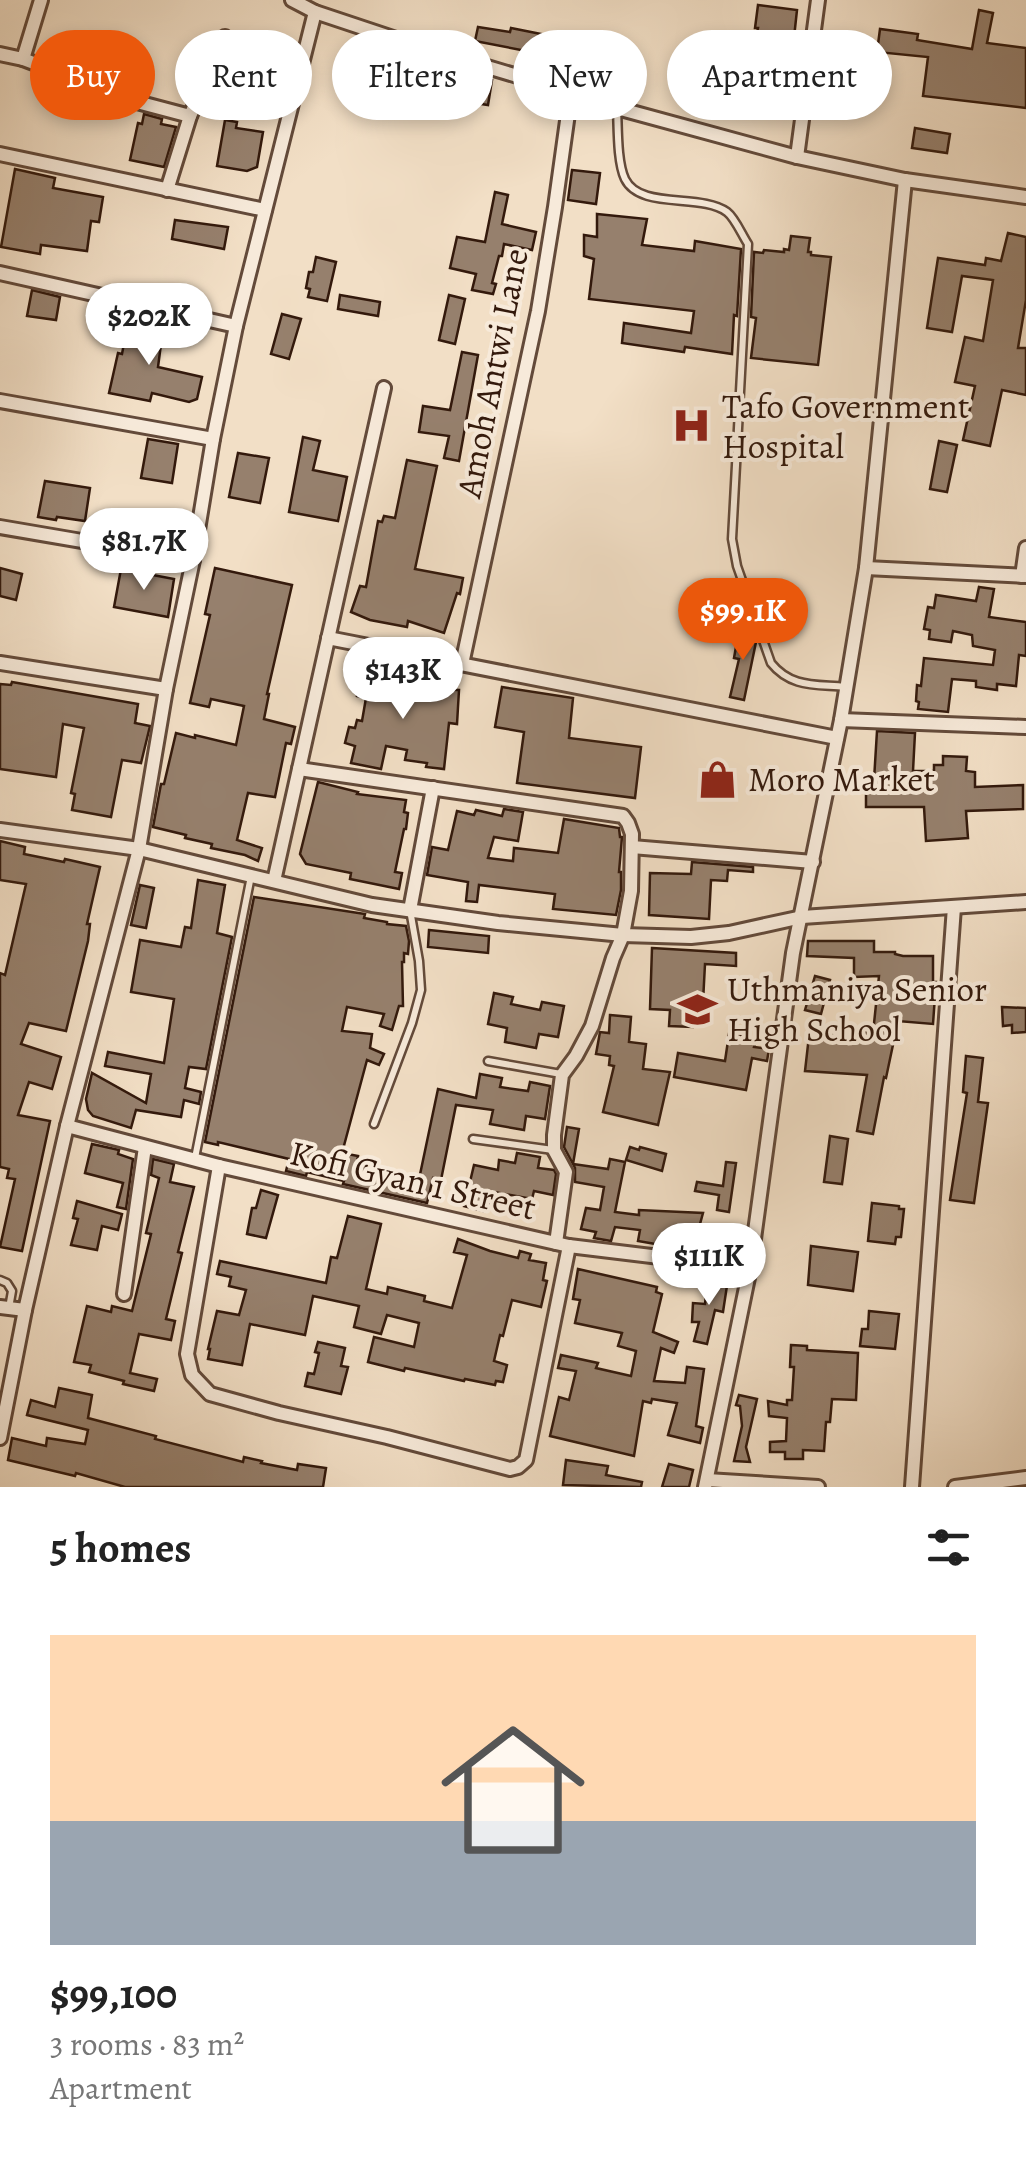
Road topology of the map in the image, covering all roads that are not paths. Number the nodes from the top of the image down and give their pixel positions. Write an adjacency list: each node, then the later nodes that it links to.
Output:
1 (41, 0): 6 (street)
2 (292, 0): 4 (street)
3 (818, 0): 14 (street)
4 (315, 12): 7 (street); 18 (street)
5 (0, 54): 6 (street)
6 (23, 59): 8 (street)
7 (513, 75)
8 (175, 112)
9 (647, 116): 14 (street)
10 (189, 120): 16 (street)
11 (567, 120): 31 (street, Amoh Antwi Lane)
12 (618, 120): 32 (lane)
13 (0, 154): 16 (street)
14 (797, 157): 15 (street)
15 (906, 180): 17 (street); 27 (street)
16 (167, 190): 18 (street)
17 (1026, 197)
18 (265, 210): 20 (street)
19 (0, 273): 20 (street)
20 (236, 326): 23 (street)
21 (384, 388): 29 (street)
22 (0, 402): 23 (street)
23 (212, 439): 26 (street)
24 (0, 527): 26 (street)
25 (1026, 548): 28 (street)
26 (193, 560): 33 (street)
27 (866, 568): 28 (street); 32 (street)
28 (1024, 576)
29 (328, 638): 31 (street); 37 (street)
30 (0, 663): 33 (street)
31 (462, 664): 36 (street)
32 (846, 687): 34 (street)
33 (166, 689): 41 (street)
34 (841, 720): 35 (street); 36 (street)
35 (1026, 728)
36 (837, 738): 42 (street)
37 (299, 770): 38 (street); 44 (street)
38 (432, 788): 40 (street); 47 (street)
39 (0, 830): 41 (street)
40 (632, 847): 42 (street); 49 (street)
41 (138, 849): 43 (street); 53 (street)
42 (812, 862): 48 (street)
43 (251, 876): 44 (street); 57 (lane)
44 (274, 881): 47 (street)
45 (1026, 902): 46 (street)
46 (954, 907): 48 (street); 69 (street)
47 (410, 910): 49 (street); 52 (lane)
48 (802, 917): 49 (street); 60 (street)
49 (623, 935): 51 (street)
50 (488, 1061): 51 (lane)
51 (562, 1075): 56 (street)
52 (374, 1124)
53 (68, 1126): 55 (street, Kofi Gyan 1 Street); 64 (street)
54 (474, 1138): 56 (lane)
55 (145, 1147): 57 (street, Kofi Gyan 1 Street); 62 (street)
56 (554, 1150): 59 (street)
57 (194, 1159): 58 (street, Kofi Gyan 1 Street)
58 (219, 1166): 59 (street, Kofi Gyan 1 Street); 59 (street)
59 (562, 1244): 60 (street, Kofi Gyan 1 Street)
60 (750, 1268): 67 (street)
61 (0, 1280): 63 (lane)
62 (124, 1294)
63 (4, 1308): 64 (street)
64 (25, 1310): 65 (street)
65 (0, 1438)
66 (1026, 1478): 70 (street)
67 (706, 1484): 68 (street)
68 (818, 1487)
69 (912, 1487)
70 (956, 1487)

